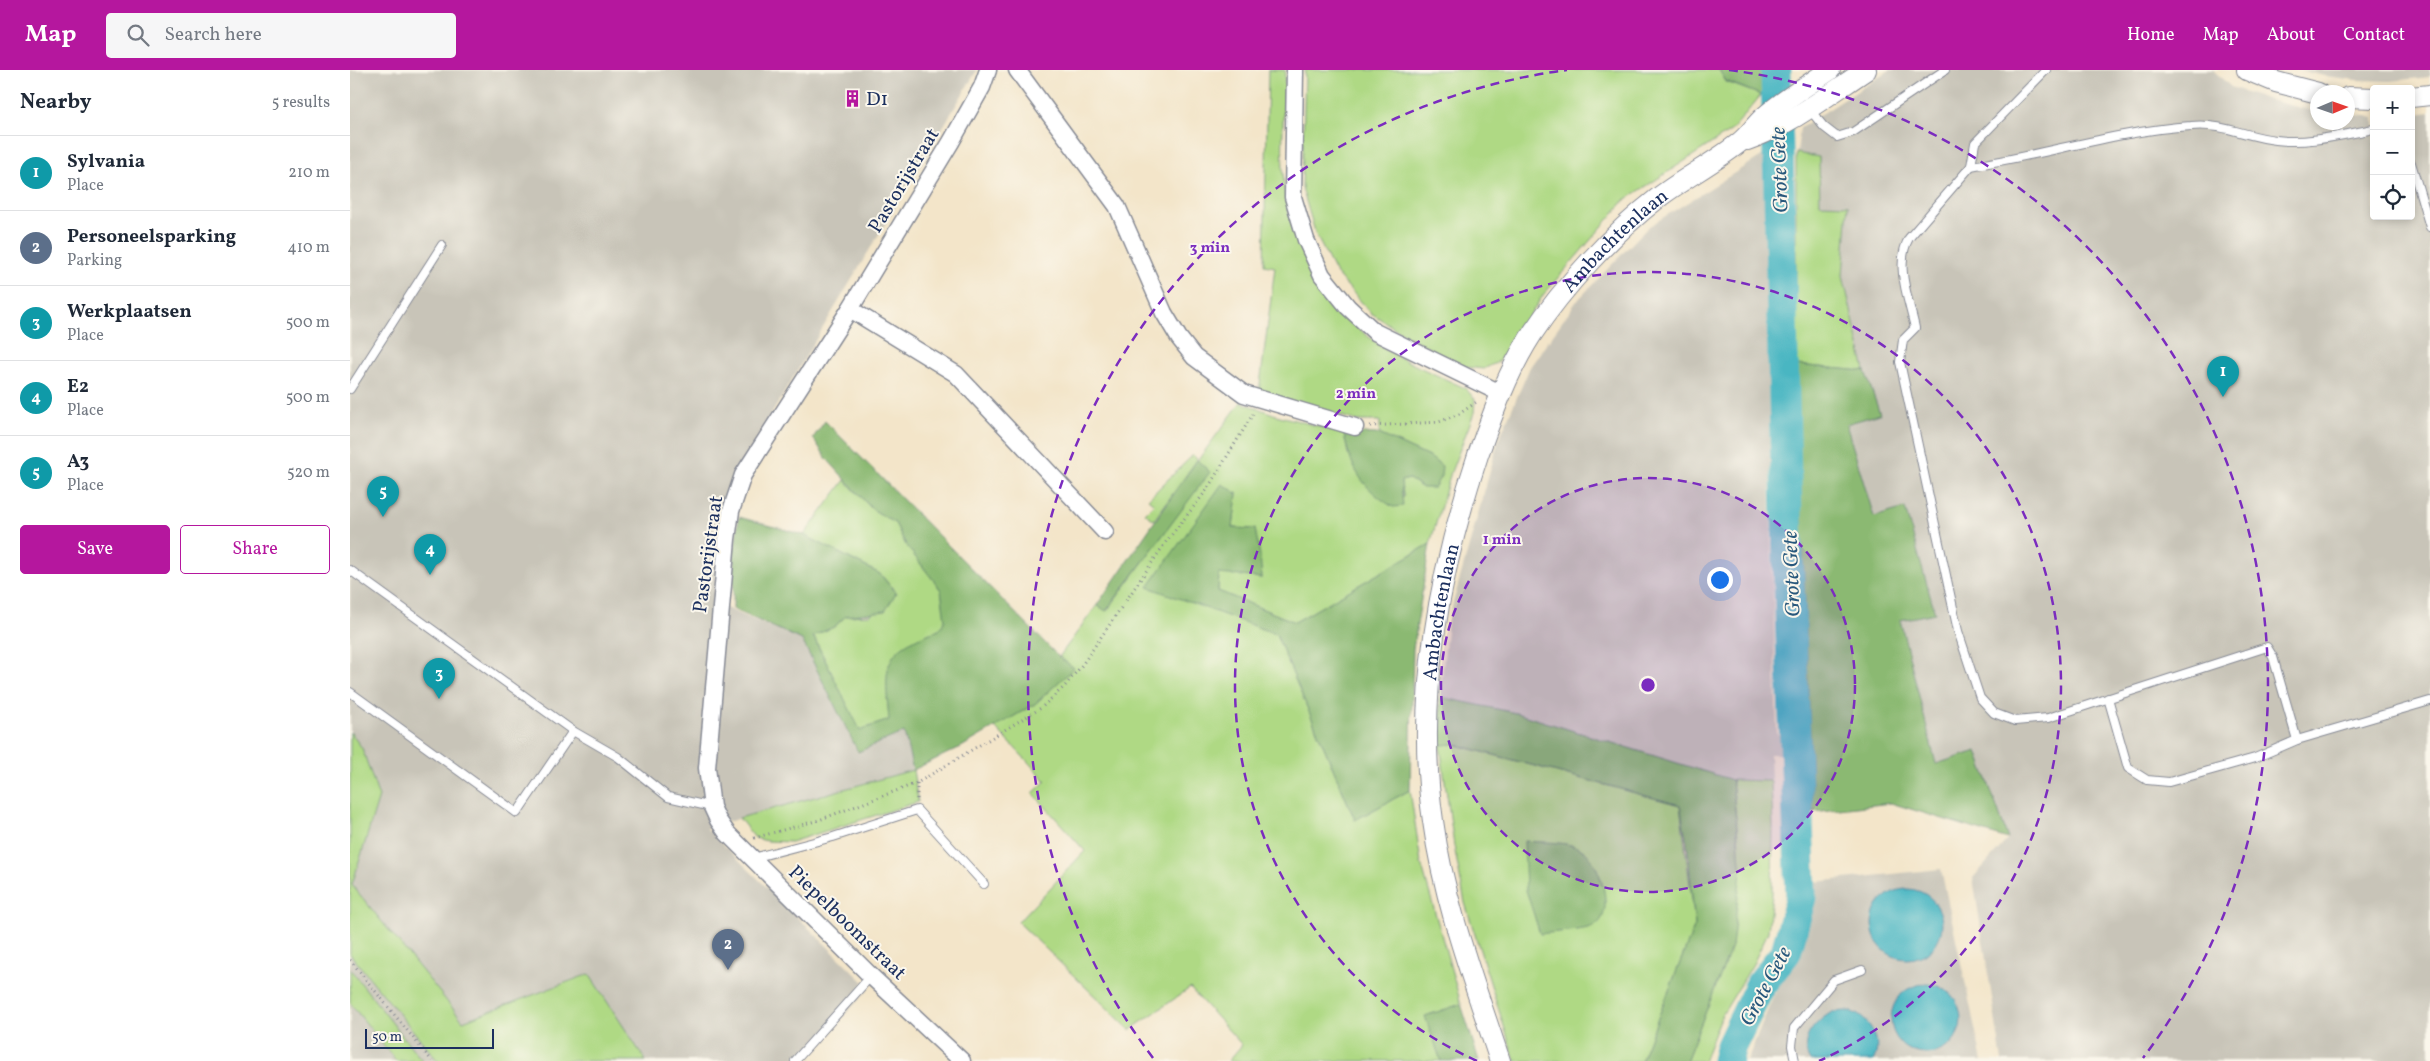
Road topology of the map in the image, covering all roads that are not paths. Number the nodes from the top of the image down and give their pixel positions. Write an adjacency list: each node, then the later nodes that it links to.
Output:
1 (988, 70): 20 (street, Pastorijstraat)
2 (1017, 70): 23 (street)
3 (1295, 70): 22 (street)
4 (1830, 70): 14 (street, Ambachtenlaan)
5 (1866, 70): 14 (street, Ambachtenlaan)
6 (1945, 70): 14 (lane)
7 (2046, 70): 16 (lane)
8 (2247, 70): 9 (street)
9 (2310, 91)
10 (2430, 95): 12 (street)
11 (2355, 97): 13 (street)
12 (2415, 97)
13 (2370, 98)
14 (1800, 106): 22 (street, Ambachtenlaan)
15 (2370, 130): 16 (lane)
16 (1971, 166): 27 (lane)
17 (2415, 175): 18 (lane)
18 (2430, 227)
19 (442, 245): 21 (lane)
20 (850, 309): 24 (street); 31 (street, Pastorijstraat)
21 (350, 389)
22 (1497, 402): 38 (street, Ambachtenlaan)
23 (1355, 427)
24 (1105, 532)
25 (350, 570): 29 (lane)
26 (350, 692): 29 (lane)
27 (2108, 698): 30 (lane); 30 (lane)
28 (2430, 701): 30 (lane)
29 (574, 731): 31 (lane)
30 (2297, 740)
31 (712, 807): 32 (street, Piepelboomstraat)
32 (752, 858): 33 (lane); 35 (street, Piepelboomstraat)
33 (984, 884)
34 (1862, 970): 39 (lane)
35 (871, 976): 36 (lane); 37 (street, Piepelboomstraat)
36 (795, 1061)
37 (962, 1061)
38 (1500, 1061)
39 (1795, 1061)

